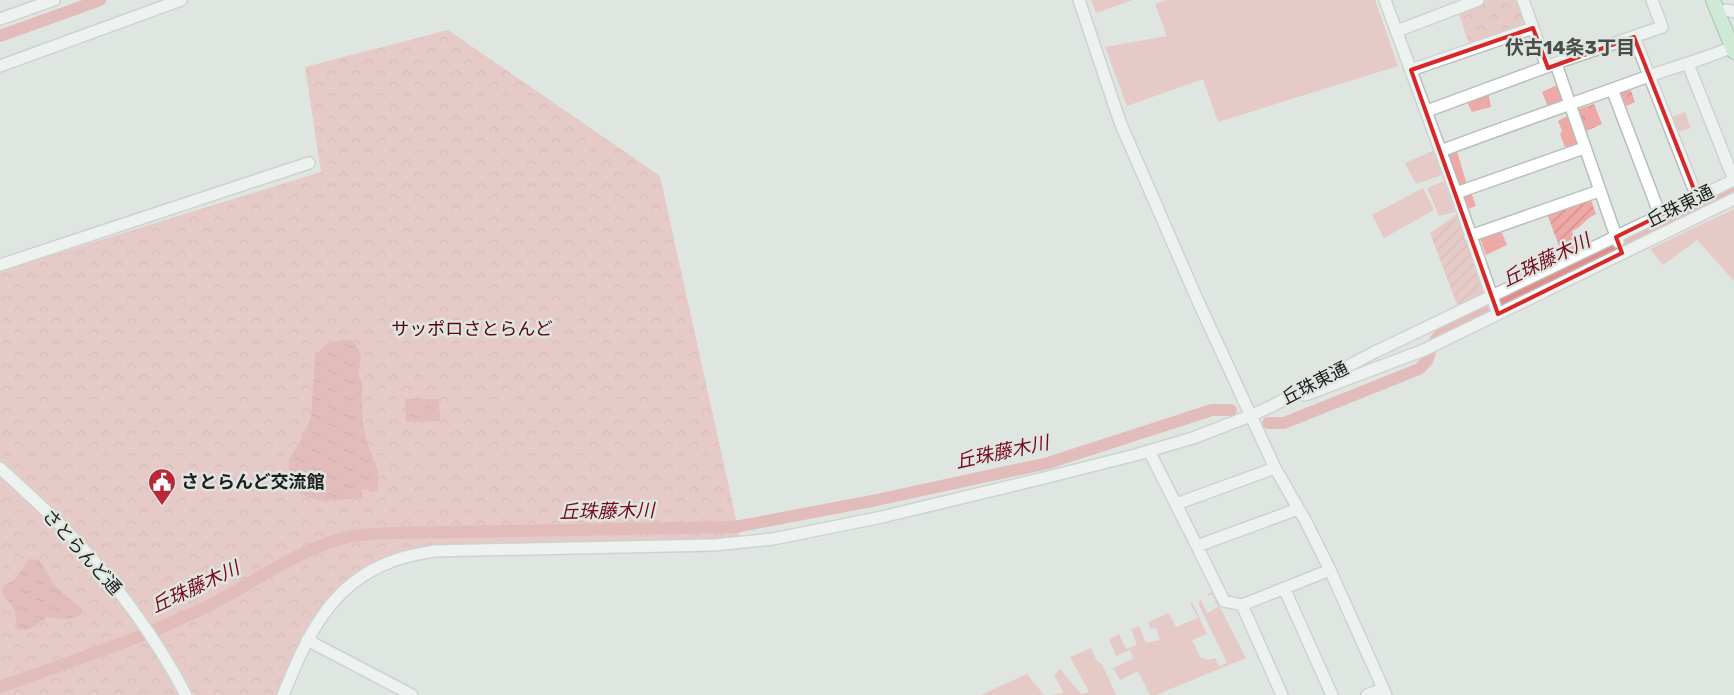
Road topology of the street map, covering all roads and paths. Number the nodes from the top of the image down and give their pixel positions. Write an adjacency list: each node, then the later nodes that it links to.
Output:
1 (54, 0): 9 (street)
2 (181, 0): 17 (street)
3 (1079, 0): 39 (street)
4 (1385, 0): 12 (street)
5 (1478, 0): 12 (street)
6 (1523, 0): 11 (street)
7 (1652, 0): 13 (street)
8 (1723, 7): 10 (main road); 14 (main road)
9 (0, 19)
10 (1734, 27)
11 (1533, 28): 16 (street); 18 (street)
12 (1397, 31): 18 (street)
13 (1634, 37): 16 (street); 19 (street)
14 (1733, 50): 15 (street)
15 (1688, 64): 19 (street); 26 (street)
16 (1552, 65): 21 (street); 22 (street)
17 (0, 66)
18 (1411, 70): 22 (street)
19 (1650, 75): 20 (street); 29 (street)
20 (1612, 89): 21 (street); 31 (street)
21 (1569, 104): 23 (street); 24 (street)
22 (1427, 111): 24 (street)
23 (1584, 148): 27 (street); 28 (street)
24 (1441, 151): 28 (street)
25 (310, 163): 35 (street)
26 (1734, 180): 29 (street, 丘珠東通)
27 (1599, 191): 32 (street); 33 (street)
28 (1456, 193): 32 (street)
29 (1698, 197): 31 (street, 丘珠東通)
30 (1734, 199): 34 (street, 丘珠東通)
31 (1660, 215): 33 (street, 丘珠東通)
32 (1470, 236): 36 (street)
33 (1616, 237): 34 (street); 36 (street, 丘珠東通)
34 (1622, 253): 37 (street, 丘珠東通)
35 (0, 265)
36 (1491, 296): 37 (street); 38 (street, 丘珠東通)
37 (1498, 314): 38 (street, 丘珠東通)
38 (1272, 406): 39 (street)
39 (1250, 416): 40 (street); 42 (street)
40 (1149, 451): 43 (street); 49 (street)
41 (0, 468): 51 (street, さとらんど通)
42 (1274, 468): 43 (street); 44 (street)
43 (1176, 504): 45 (street)
44 (1298, 509): 45 (street); 46 (street)
45 (1196, 546): 48 (street)
46 (1330, 570): 47 (street); 50 (street)
47 (1284, 588): 48 (street); 55 (street)
48 (1242, 605): 54 (street)
49 (307, 640): 52 (street); 53 (street)
50 (1385, 692): 56 (street)
51 (186, 695)
52 (283, 695)
53 (412, 695)
54 (1282, 695)
55 (1332, 695)
56 (1367, 695)

